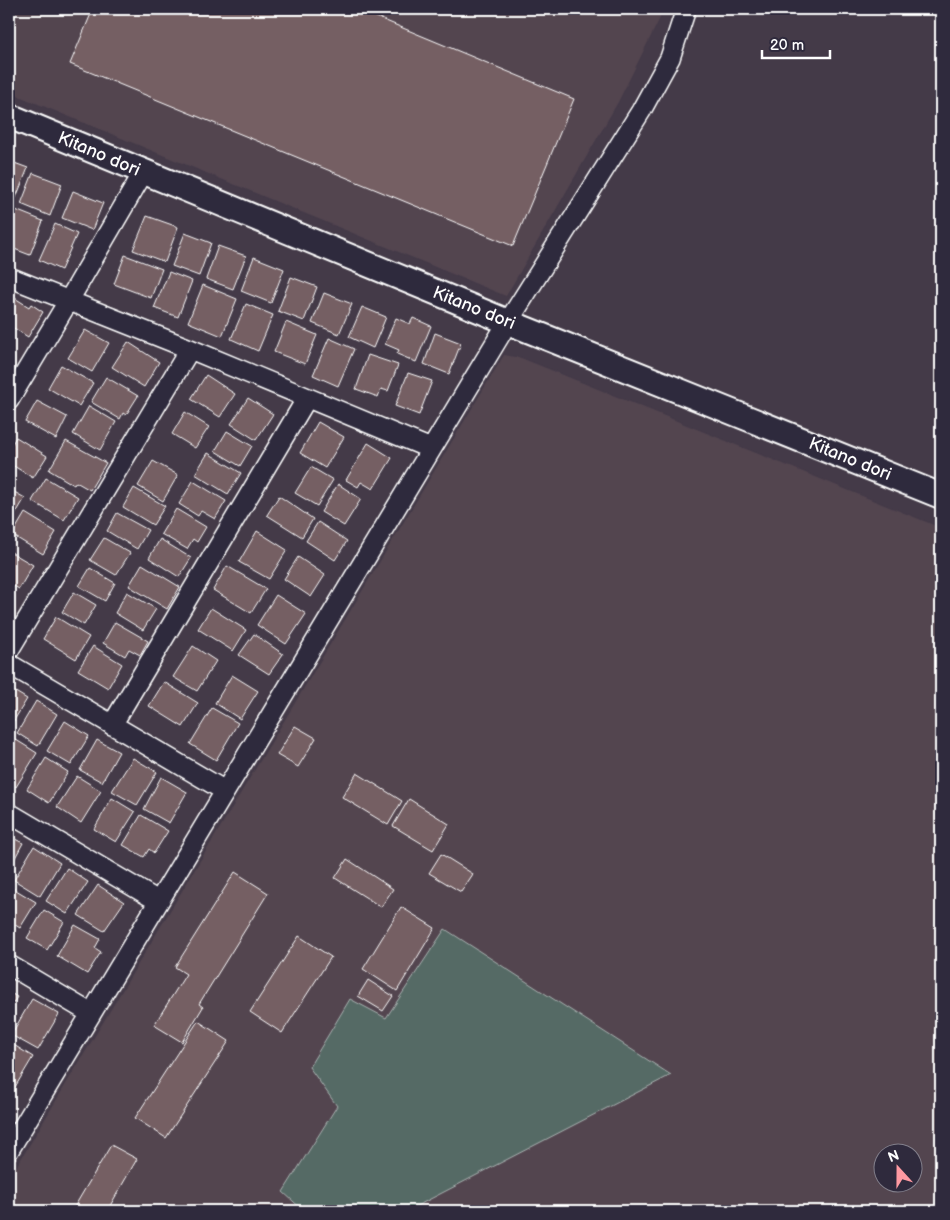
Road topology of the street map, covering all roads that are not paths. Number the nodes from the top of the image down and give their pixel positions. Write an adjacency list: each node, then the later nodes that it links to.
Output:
1 (686, 9): 6 (street)
2 (9, 116): 3 (street, Kitano dori)
3 (143, 173): 5 (street); 6 (street, Kitano dori)
4 (9, 277): 5 (street)
5 (69, 300): 7 (street); 9 (street)
6 (508, 322): 10 (street); 11 (street, Kitano dori)
7 (190, 349): 8 (street); 12 (street)
8 (306, 398): 10 (street); 14 (street)
9 (9, 400)
10 (431, 449): 15 (street)
11 (941, 496)
12 (9, 650)
13 (9, 664): 14 (street)
14 (112, 725): 15 (street)
15 (225, 791): 17 (street)
16 (9, 813): 17 (street)
17 (158, 901): 19 (street)
18 (9, 965): 19 (street)
19 (90, 1013): 20 (street)
20 (15, 1126): 21 (street)
21 (9, 1150)

